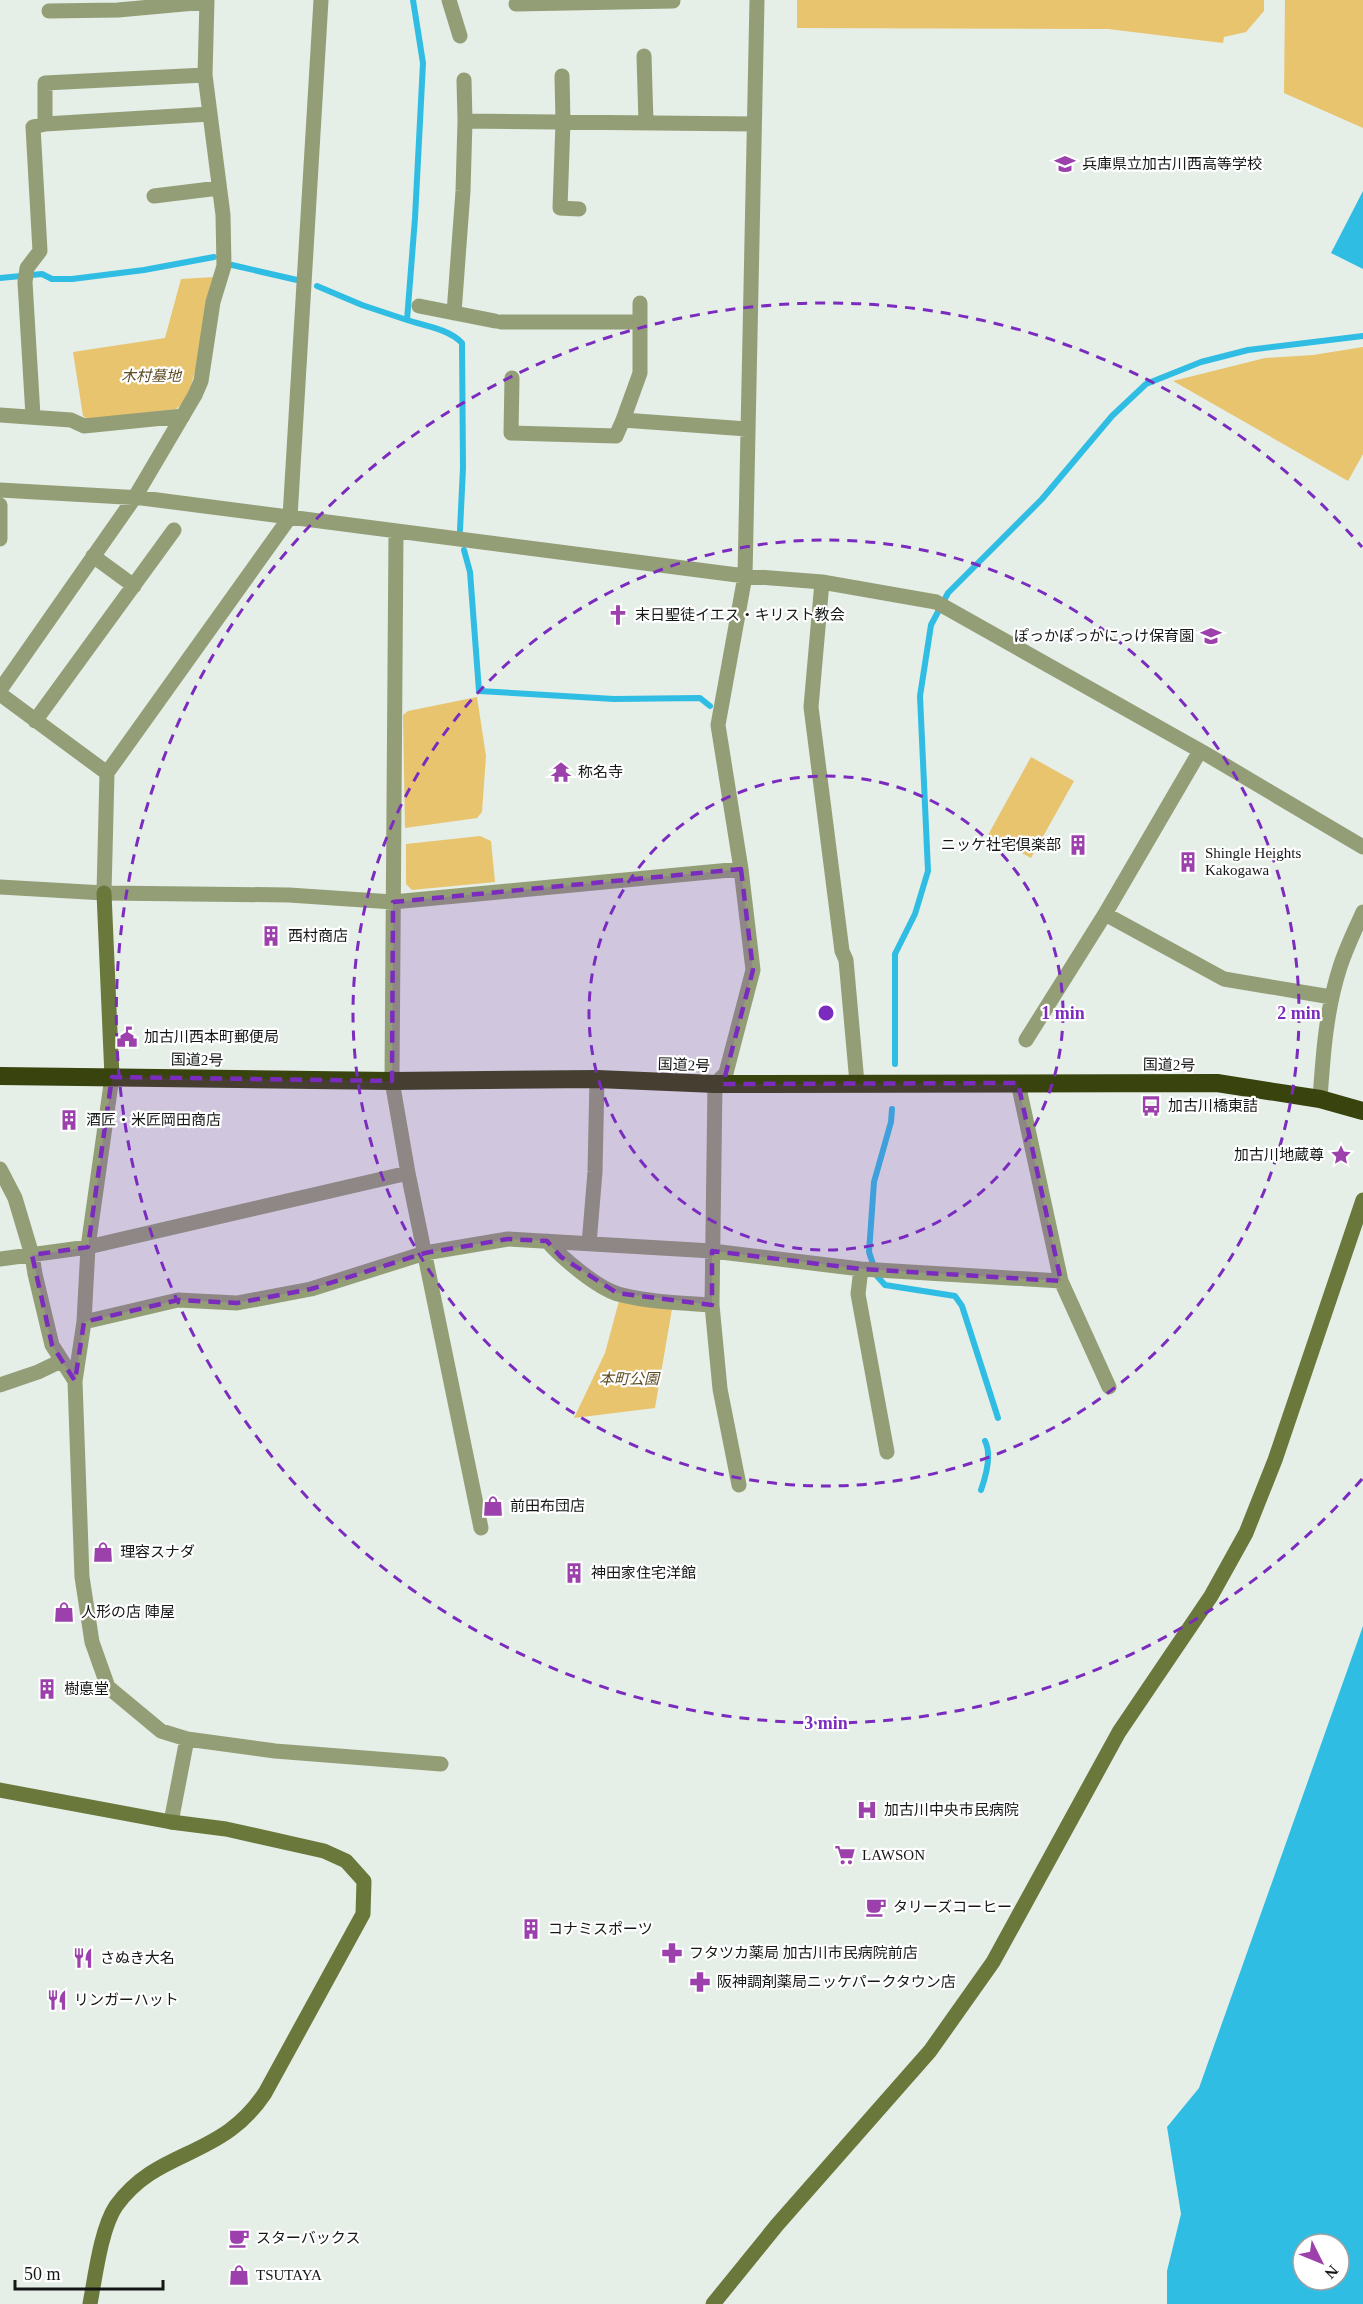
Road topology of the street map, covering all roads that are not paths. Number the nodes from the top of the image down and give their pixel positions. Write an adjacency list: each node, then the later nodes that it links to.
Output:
1 (321, 0): 36 (street)
2 (449, 0): 9 (street)
3 (757, 0): 19 (street)
4 (206, 1): 8 (street); 11 (street)
5 (673, 1): 6 (street)
6 (547, 2): 7 (street)
7 (516, 4)
8 (49, 11)
9 (460, 36)
10 (644, 56): 17 (street)
11 (205, 75): 14 (street); 18 (street)
12 (562, 76): 16 (street)
13 (464, 80): 15 (street)
14 (210, 114): 18 (street); 20 (street)
15 (465, 121): 16 (street); 25 (street)
16 (563, 122): 17 (street); 22 (street)
17 (646, 123): 19 (street)
18 (45, 124): 29 (street)
19 (754, 124): 32 (street)
20 (219, 188): 21 (street); 30 (street)
21 (154, 196)
22 (579, 209)
23 (640, 303): 26 (street)
24 (419, 306): 25 (street)
25 (454, 312): 26 (street)
26 (640, 322): 31 (street)
27 (512, 378): 31 (street)
28 (0, 415): 29 (street)
29 (33, 416): 30 (street)
30 (183, 416): 34 (street)
31 (623, 420): 32 (street)
32 (747, 429): 41 (street)
33 (0, 489): 34 (street)
34 (135, 497): 36 (street); 40 (street)
35 (0, 505): 39 (street)
36 (290, 517): 38 (street); 47 (street)
37 (174, 530): 43 (street)
38 (396, 532): 41 (street); 52 (street)
39 (0, 539)
40 (93, 556): 43 (street); 44 (street)
41 (746, 576): 42 (street); 49 (street)
42 (822, 582): 46 (street); 61 (street)
43 (134, 586): 45 (street)
44 (0, 692): 45 (street)
45 (35, 722): 47 (street)
46 (1200, 751): 48 (street); 54 (street)
47 (107, 773): 51 (street)
48 (1363, 848)
49 (741, 869): 52 (street); 63 (street)
50 (0, 887): 51 (street)
51 (104, 893): 52 (street); 58 (street)
52 (393, 902): 60 (street)
53 (1363, 912): 55 (street)
54 (1105, 914): 55 (street); 56 (street)
55 (1331, 997): 64 (street)
56 (1026, 1040)
57 (0, 1076): 58 (highway, 国道2号)
58 (112, 1077): 60 (highway, 国道2号); 71 (street)
59 (597, 1079): 60 (highway, 国道2号); 63 (highway, 国道2号); 70 (street)
60 (392, 1081): 67 (street)
61 (857, 1083): 62 (highway, 国道2号); 63 (highway, 国道2号)
62 (1018, 1083): 64 (highway, 国道2号); 77 (street)
63 (715, 1084): 72 (street)
64 (1320, 1099): 65 (highway, 国道2号)
65 (1363, 1111)
66 (0, 1169): 74 (street)
67 (408, 1173): 71 (street); 73 (street)
68 (1363, 1200): 92 (street)
69 (547, 1241): 70 (street); 73 (street); 78 (street)
70 (589, 1244): 72 (street)
71 (88, 1246): 74 (street); 79 (street)
72 (712, 1251): 76 (street); 78 (street)
73 (425, 1253): 79 (street); 86 (street)
74 (32, 1255): 75 (street); 80 (street)
75 (0, 1259)
76 (861, 1269): 77 (street); 84 (street)
77 (1061, 1281): 83 (street)
78 (712, 1305): 85 (street)
79 (84, 1322): 81 (street)
80 (61, 1361): 81 (street); 82 (street)
81 (75, 1381): 87 (street)
82 (0, 1385)
83 (1109, 1387)
84 (887, 1452)
85 (739, 1485)
86 (481, 1528)
87 (187, 1739): 88 (street); 90 (street)
88 (441, 1764)
89 (0, 1790): 90 (street)
90 (171, 1822): 91 (street)
91 (90, 2304)
92 (713, 2304)

